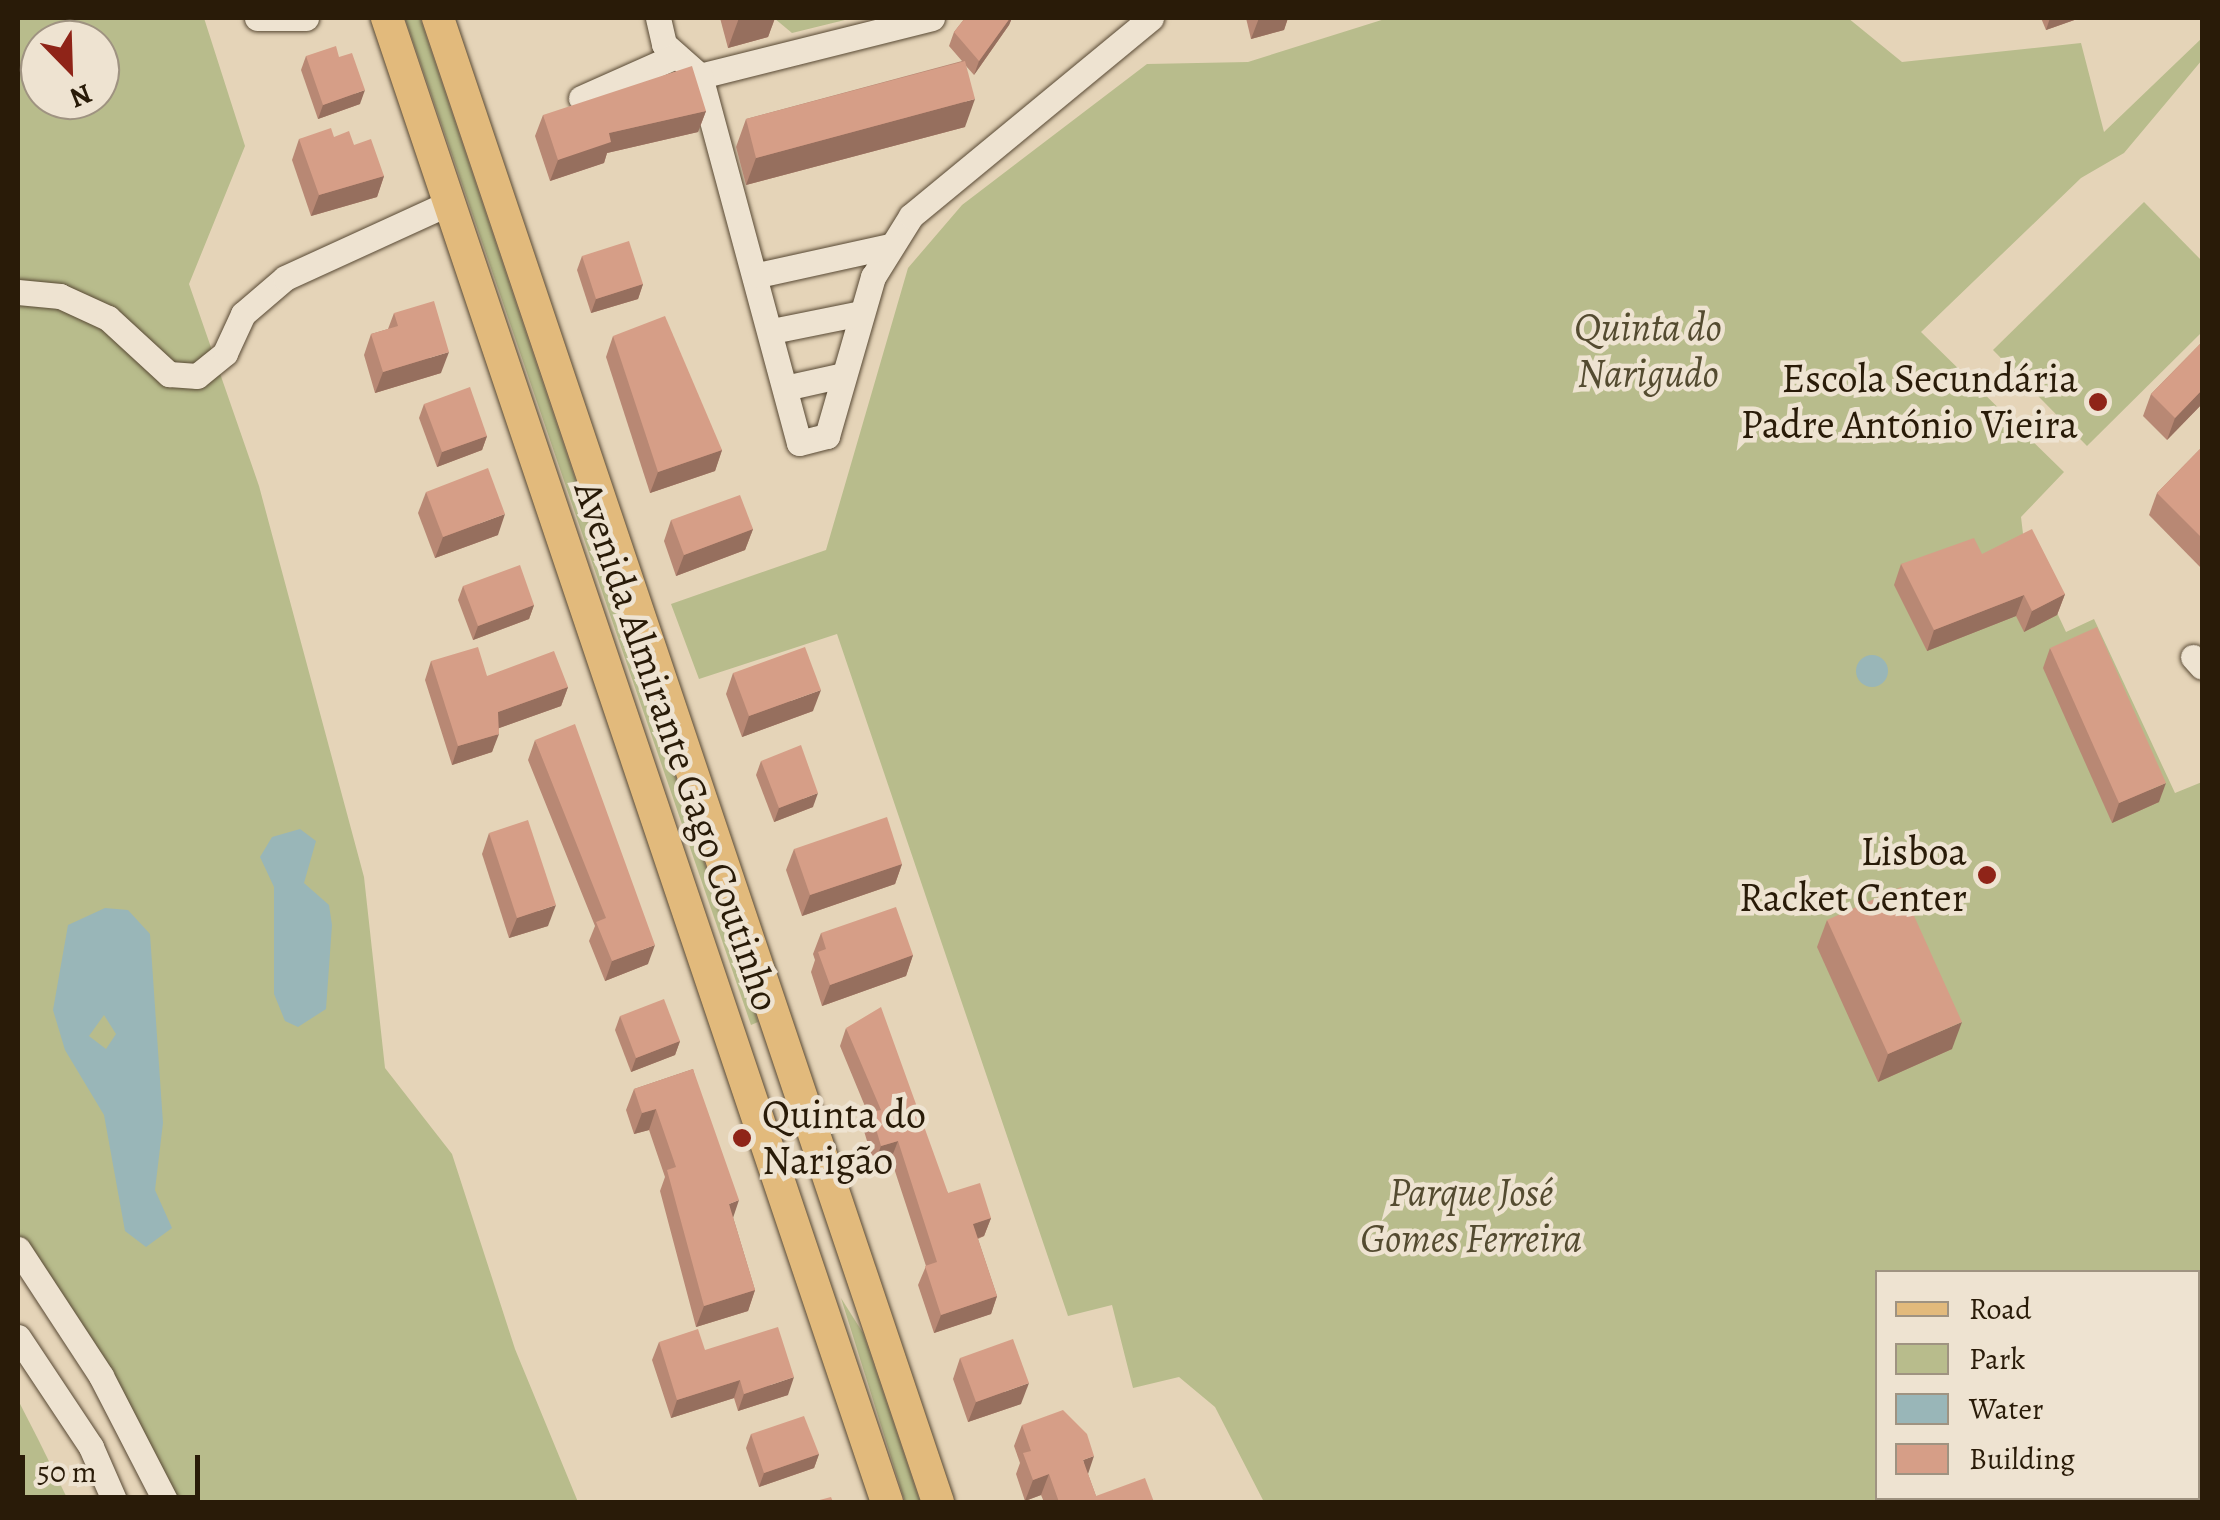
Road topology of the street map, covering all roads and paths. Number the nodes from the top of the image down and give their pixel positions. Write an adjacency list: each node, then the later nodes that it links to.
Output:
1 (257, 18): 2 (street)
2 (306, 18)
3 (387, 18): 11 (main road, Avenida Almirante Gago Coutinho)
4 (438, 18): 19 (main road, Avenida Almirante Gago Coutinho)
5 (658, 18): 8 (street)
6 (932, 18): 9 (street)
7 (1151, 18): 12 (street)
8 (676, 56): 9 (street); 10 (street)
9 (700, 76): 13 (street)
10 (581, 98)
11 (449, 203): 14 (street); 20 (main road, Avenida Almirante Gago Coutinho)
12 (890, 246): 13 (street); 15 (street)
13 (758, 275): 16 (street)
14 (18, 292)
15 (860, 313): 16 (street); 17 (street)
16 (772, 331): 18 (street)
17 (843, 375): 18 (street); 18 (street)
18 (785, 388)
19 (812, 1128): 20 (main road); 21 (main road, Avenida Almirante Gago Coutinho)
20 (766, 1146): 22 (main road, Avenida Almirante Gago Coutinho)
21 (829, 1178): 22 (main road); 28 (main road, Avenida Almirante Gago Coutinho)
22 (783, 1195): 27 (main road, Avenida Almirante Gago Coutinho)
23 (18, 1248): 26 (street)
24 (18, 1337): 25 (street)
25 (115, 1502)
26 (166, 1502)
27 (887, 1502)
28 (938, 1502)

